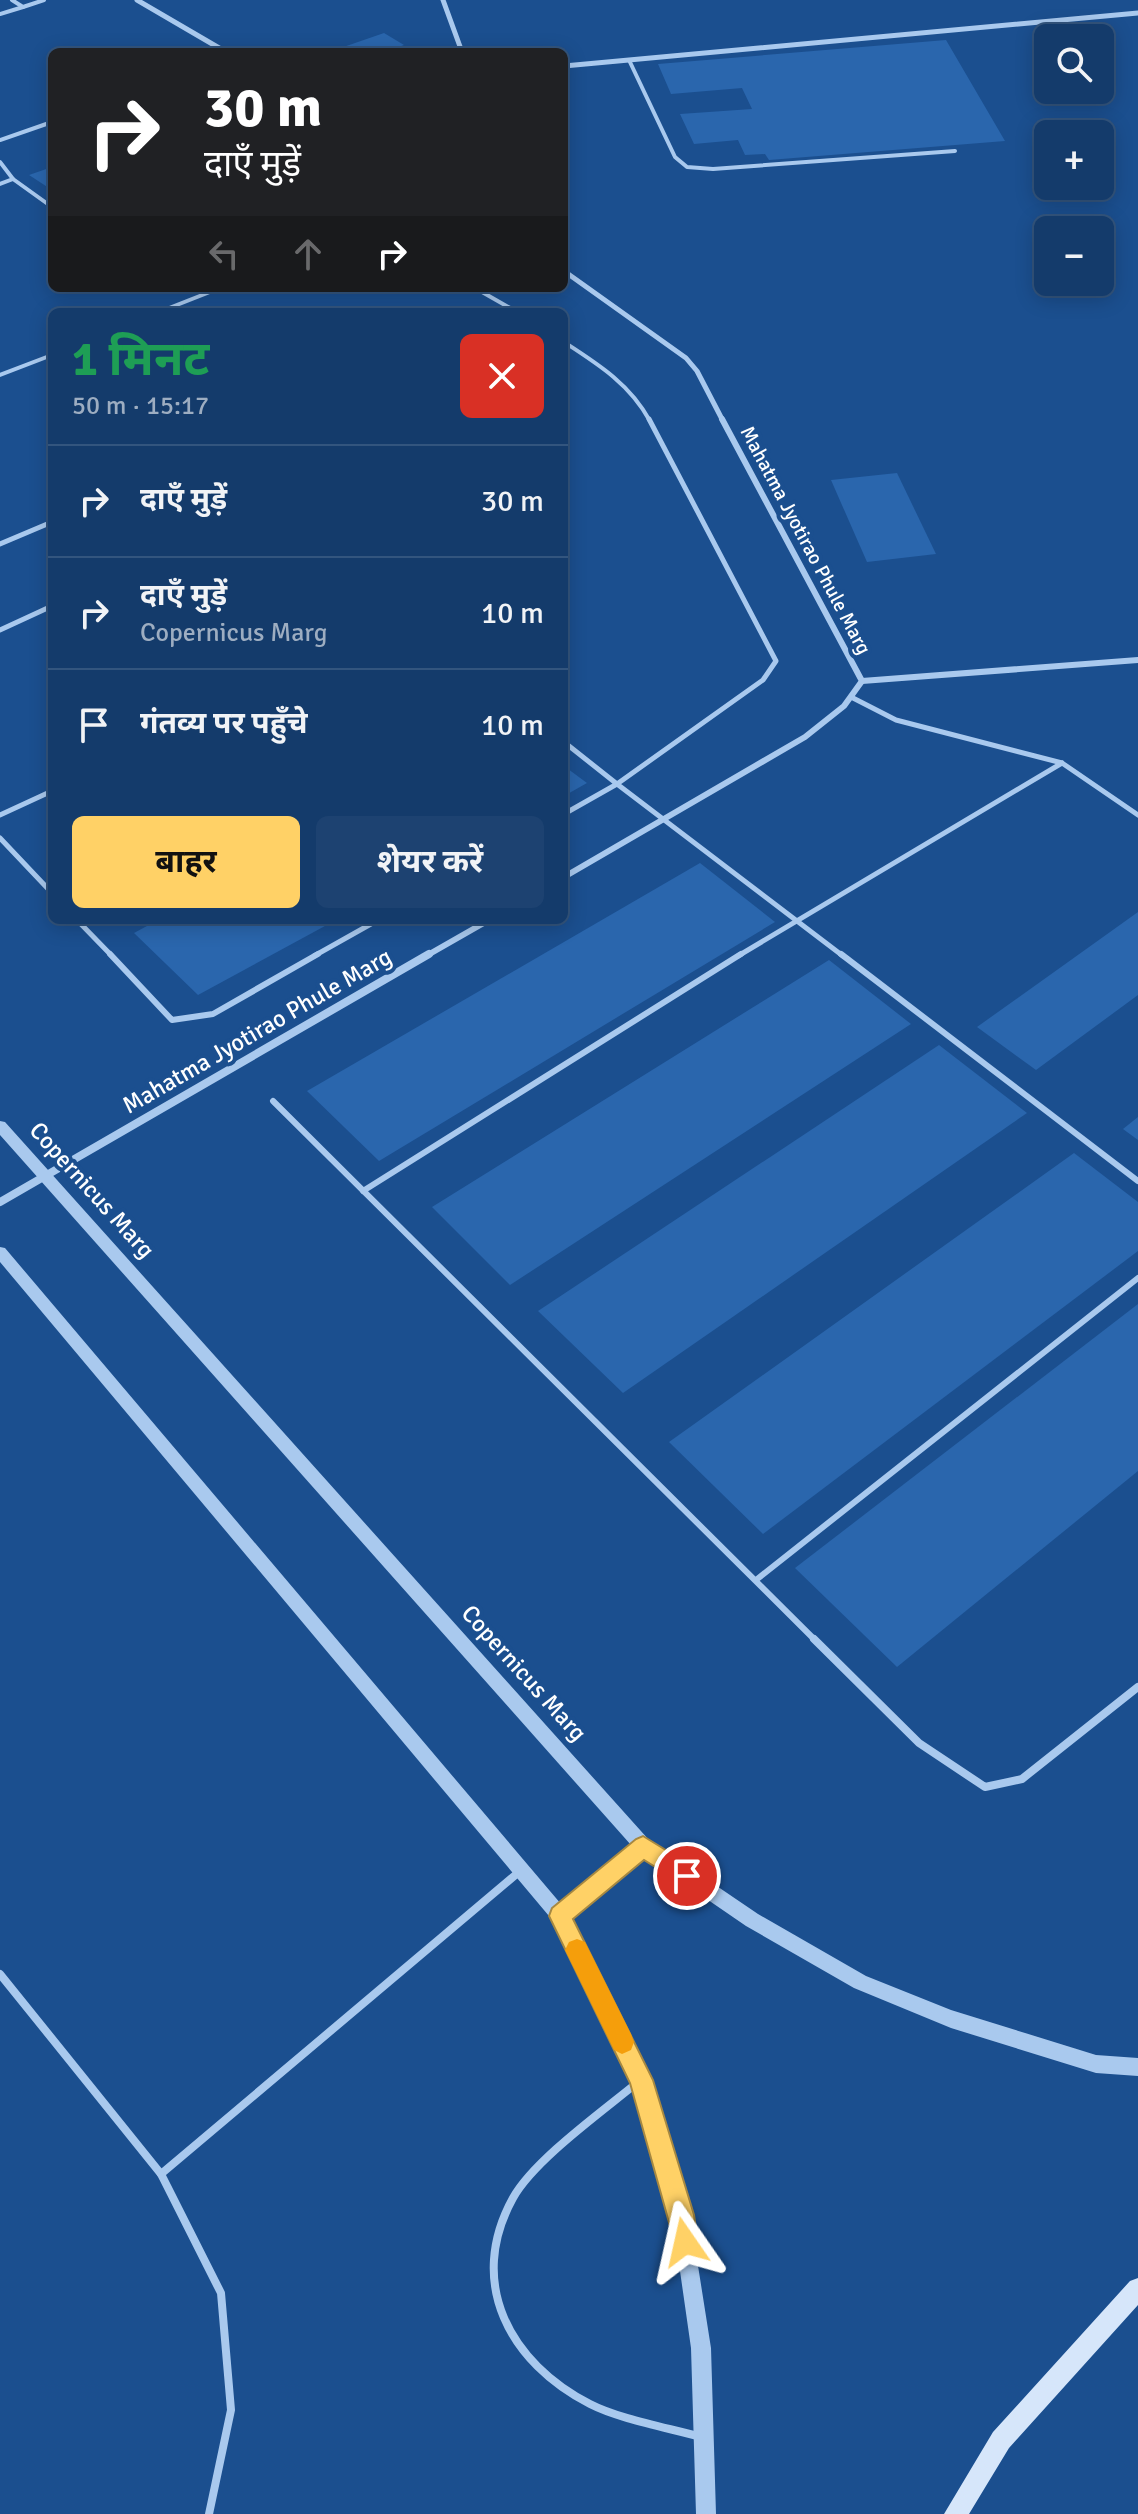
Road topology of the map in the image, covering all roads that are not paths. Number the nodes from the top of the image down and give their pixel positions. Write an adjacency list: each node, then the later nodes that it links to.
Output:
1 (12, 0): 5 (lane)
2 (44, 0): 5 (lane)
3 (137, 0): 8 (street)
4 (443, 0): 9 (street)
5 (23, 7): 7 (lane)
6 (1138, 13): 10 (street)
7 (0, 14)
8 (219, 48)
9 (461, 48)
10 (629, 60): 11 (street); 14 (lane)
11 (568, 66)
12 (48, 123): 13 (lane)
13 (0, 140)
14 (955, 151)
15 (0, 162): 16 (lane)
16 (13, 179): 17 (lane); 18 (lane)
17 (0, 184)
18 (48, 204)
19 (568, 274): 32 (street, Mahatma Jyotirao Phule Marg)
20 (210, 292): 22 (lane)
21 (482, 292): 23 (lane)
22 (169, 308)
23 (510, 308)
24 (568, 345): 36 (lane)
25 (48, 357): 26 (lane)
26 (0, 375)
27 (48, 524): 28 (lane)
28 (0, 544)
29 (48, 608): 30 (lane)
30 (0, 630)
31 (1138, 660): 32 (street)
32 (862, 681): 33 (street, Mahatma Jyotirao Phule Marg)
33 (853, 698): 35 (lane); 41 (street, Mahatma Jyotirao Phule Marg)
34 (568, 745): 36 (lane)
35 (1062, 763): 40 (lane); 45 (lane)
36 (617, 784): 38 (lane); 41 (lane)
37 (48, 793): 39 (lane)
38 (568, 812)
39 (0, 815)
40 (1138, 815)
41 (662, 820): 43 (street, Mahatma Jyotirao Phule Marg); 45 (lane)
42 (0, 838): 44 (lane)
43 (568, 875)
44 (48, 889)
45 (796, 920): 52 (lane); 53 (lane)
46 (81, 924): 47 (lane)
47 (371, 924)
48 (482, 924): 51 (street, Mahatma Jyotirao Phule Marg)
49 (273, 1101): 53 (lane)
50 (0, 1126): 51 (street, Copernicus Marg)
51 (45, 1177): 54 (street, Mahatma Jyotirao Phule Marg); 59 (street, Copernicus Marg)
52 (1138, 1181)
53 (363, 1191): 57 (lane)
54 (0, 1202)
55 (0, 1252): 60 (street)
56 (1138, 1278): 57 (lane)
57 (756, 1580): 58 (lane)
58 (1138, 1687)
59 (643, 1846): 61 (street); 63 (street, Copernicus Marg)
60 (522, 1869): 61 (street); 65 (lane)
61 (560, 1916): 64 (street)
62 (0, 1974): 65 (lane)
63 (1138, 2067)
64 (641, 2080): 67 (street); 67 (lane)
65 (161, 2174): 68 (lane)
66 (1138, 2289): 70 (main road)
67 (704, 2438): 69 (street)
68 (209, 2514)
69 (706, 2514)
70 (956, 2514)

